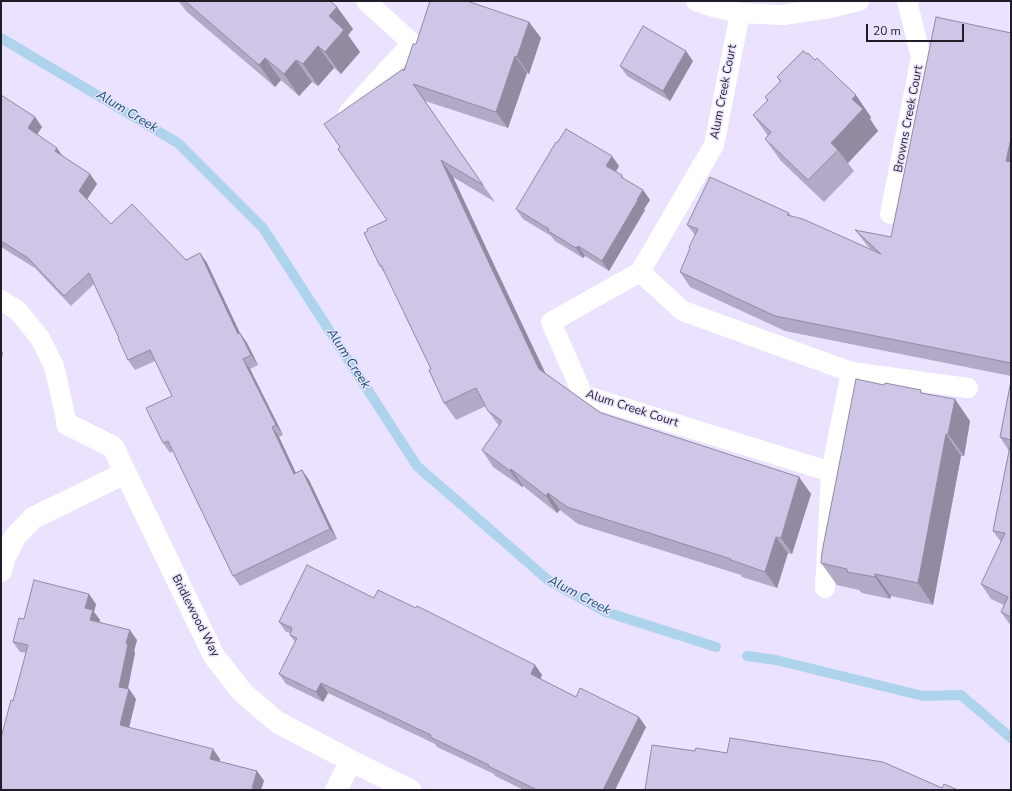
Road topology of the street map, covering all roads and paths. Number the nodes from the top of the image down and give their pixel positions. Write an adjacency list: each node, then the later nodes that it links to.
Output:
1 (366, 1): 6 (lane)
2 (696, 1): 5 (lane)
3 (859, 1): 5 (lane)
4 (907, 1): 7 (lane, Browns Creek Court)
5 (740, 13): 8 (lane, Alum Creek Court)
6 (348, 113)
7 (890, 214)
8 (640, 272): 10 (lane); 13 (lane, Alum Creek Court)
9 (1, 300): 12 (lane)
10 (851, 372): 11 (lane); 13 (lane)
11 (968, 388)
12 (67, 424): 14 (street, Bridlewood Way)
13 (831, 472): 16 (lane)
14 (125, 473): 15 (street); 17 (street, Bridlewood Way)
15 (1, 571)
16 (825, 588)
17 (350, 761): 18 (street); 19 (street, Bridlewood Way)
18 (336, 790)
19 (410, 790)

